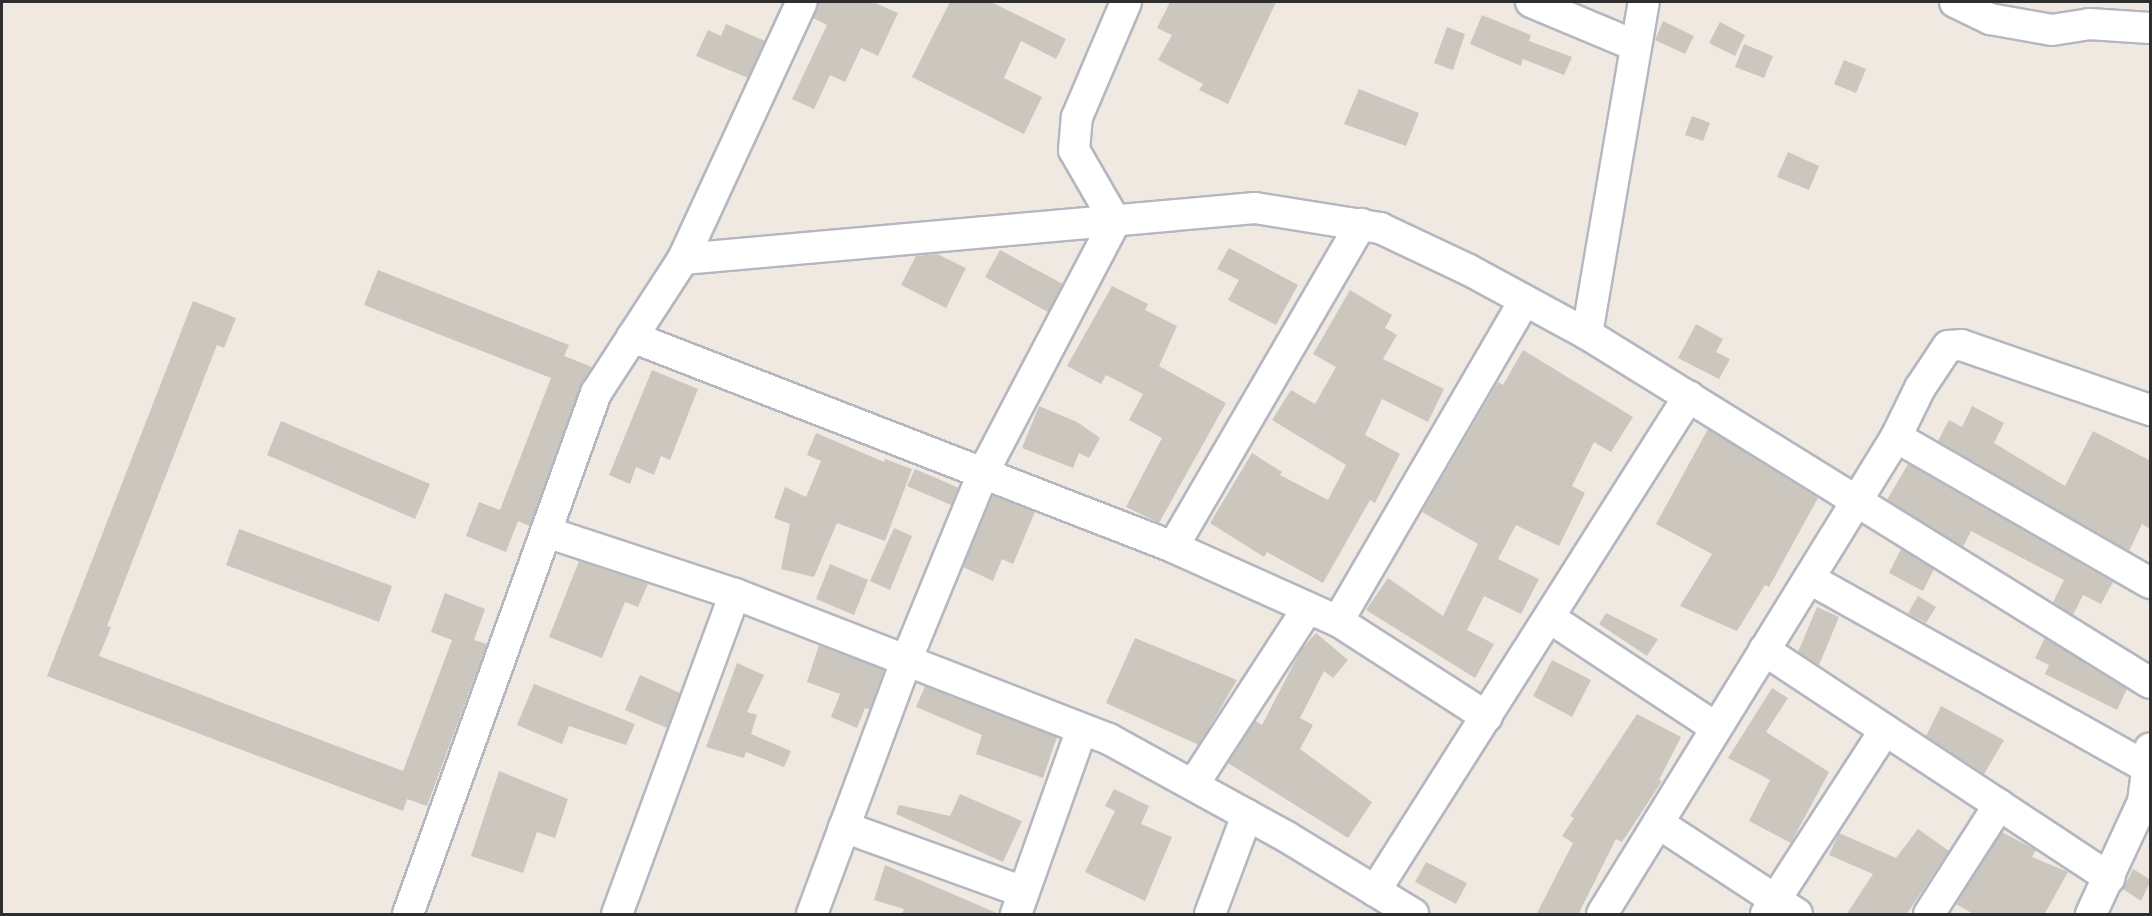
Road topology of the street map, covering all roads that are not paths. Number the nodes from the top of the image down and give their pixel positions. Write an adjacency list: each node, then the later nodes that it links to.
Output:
1 (802, 2): 10 (street)
2 (1126, 2): 8 (street)
3 (1531, 2): 7 (street)
4 (1644, 2): 7 (street)
5 (1955, 2): 6 (street)
6 (2151, 28)
7 (1634, 45): 12 (street)
8 (1115, 220): 9 (street); 10 (street); 17 (street)
9 (1360, 224): 11 (street); 20 (street)
10 (683, 259): 13 (street)
11 (1525, 300): 12 (street); 26 (street)
12 (1587, 334): 14 (street)
13 (632, 337): 17 (street); 19 (street)
14 (1689, 396): 18 (street); 25 (street)
15 (2151, 410): 16 (street)
16 (1896, 437): 18 (street); 22 (street)
17 (984, 471): 20 (street); 28 (street)
18 (1859, 500): 21 (street); 29 (street)
19 (546, 532): 23 (street); 45 (street)
20 (1173, 547): 24 (street)
21 (1810, 579): 27 (street); 34 (street)
22 (2151, 583)
23 (735, 594): 28 (street); 46 (street)
24 (1308, 608): 26 (street); 35 (street)
25 (1550, 618): 30 (street); 31 (street)
26 (1338, 621): 30 (street)
27 (1764, 650): 31 (street); 33 (street)
28 (906, 661): 32 (street); 39 (street)
29 (2151, 683)
30 (1487, 717): 42 (street)
31 (1716, 728): 38 (street)
32 (1082, 729): 35 (street); 43 (street)
33 (1885, 730): 36 (street); 44 (street)
34 (2149, 758): 40 (street)
35 (1193, 785): 37 (street)
36 (1999, 805): 41 (street); 51 (street)
37 (1247, 815): 42 (street); 48 (street)
38 (1658, 823): 44 (street); 50 (street)
39 (844, 827): 43 (street); 47 (street)
40 (2139, 845): 41 (street)
41 (2110, 878): 52 (street)
42 (1376, 891): 49 (street)
43 (1020, 903)
44 (1780, 910)
45 (408, 915)
46 (617, 915)
47 (812, 915)
48 (1210, 915)
49 (1413, 915)
50 (1602, 915)
51 (1929, 915)
52 (2091, 915)

